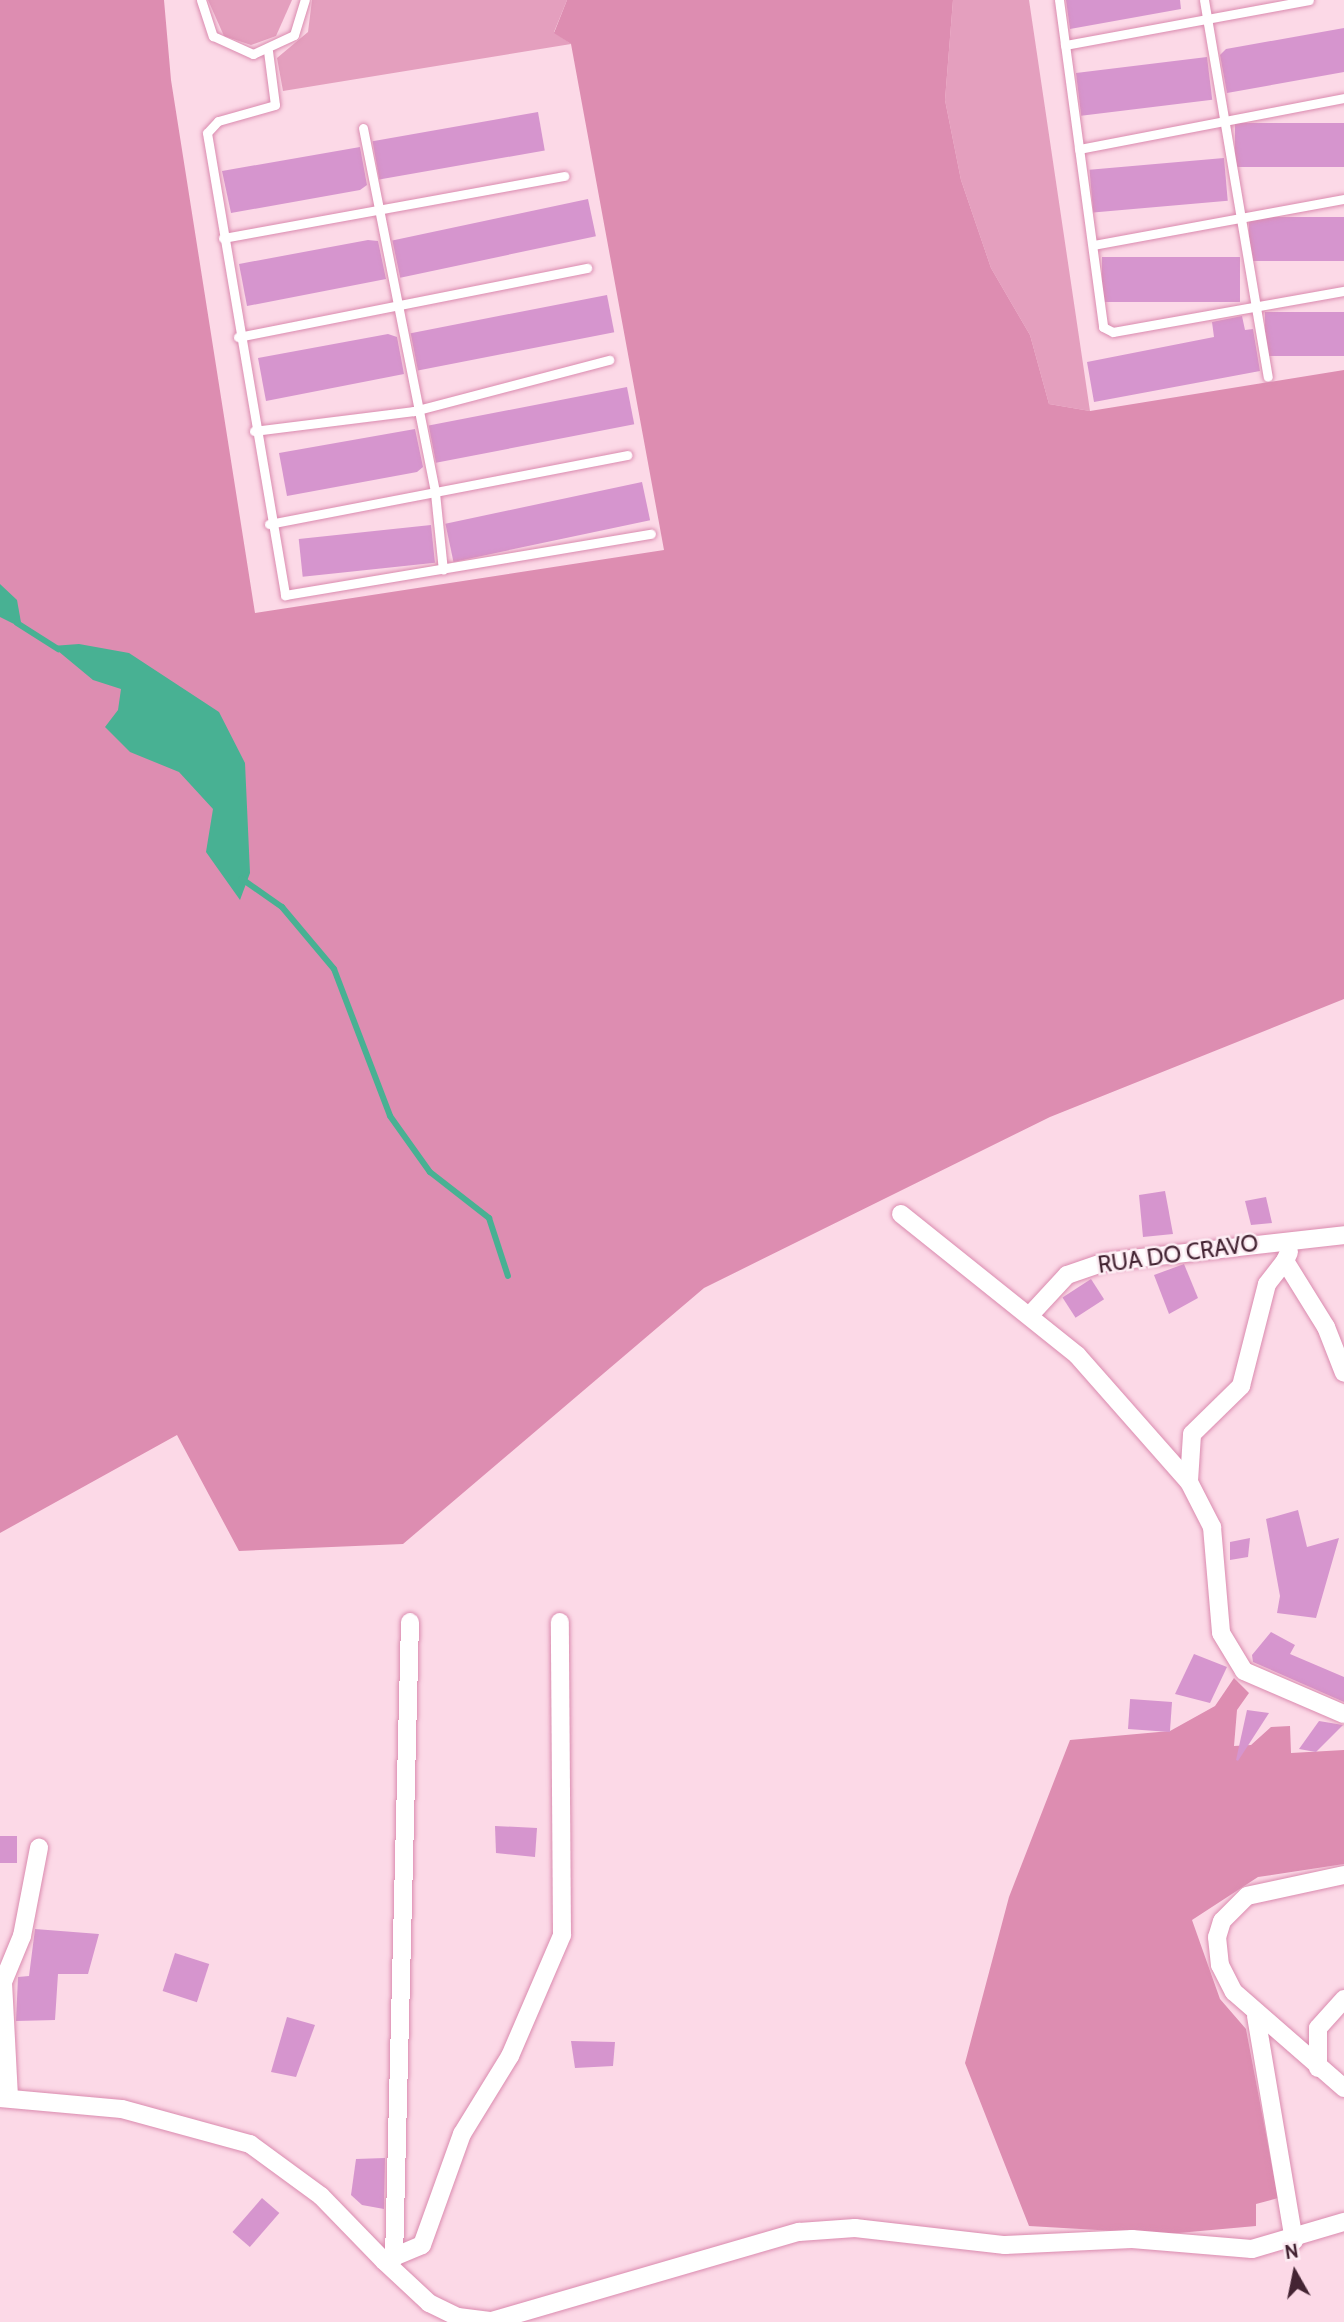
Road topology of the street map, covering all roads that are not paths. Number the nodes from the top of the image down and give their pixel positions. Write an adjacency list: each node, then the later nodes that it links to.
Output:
1 (201, 0): 8 (lane)
2 (305, 0): 8 (lane)
3 (1059, 0): 7 (lane)
4 (1204, 0): 6 (lane)
5 (1309, 0): 6 (lane)
6 (1207, 19): 7 (lane); 10 (lane)
7 (1065, 45): 12 (lane)
8 (268, 51): 17 (lane)
9 (1344, 98): 10 (lane)
10 (1225, 121): 12 (lane); 16 (lane)
11 (363, 128): 15 (lane)
12 (1079, 149): 18 (lane)
13 (564, 176): 15 (lane)
14 (1344, 199): 16 (lane)
15 (378, 210): 17 (lane); 21 (lane)
16 (1242, 218): 18 (lane); 22 (lane)
17 (223, 238): 23 (lane)
18 (1093, 245): 22 (lane)
19 (587, 268): 21 (lane)
20 (1344, 291): 22 (lane)
21 (396, 305): 23 (lane); 26 (lane)
22 (1257, 307): 25 (lane)
23 (239, 337): 27 (lane)
24 (610, 360): 26 (lane)
25 (1268, 377)
26 (414, 411): 27 (lane); 29 (lane)
27 (254, 431): 30 (lane)
28 (627, 455): 29 (lane)
29 (435, 493): 30 (lane); 32 (lane)
30 (269, 524): 32 (lane)
31 (650, 534): 32 (lane)
32 (443, 570)
33 (901, 1214): 37 (street)
34 (1344, 1235): 35 (street, RUA DO CRAVO)
35 (1295, 1240): 36 (street); 37 (street, RUA DO CRAVO)
36 (1284, 1261): 38 (street); 39 (street)
37 (1031, 1314): 39 (street)
38 (1344, 1373)
39 (1189, 1482): 42 (street)
40 (410, 1622): 52 (street)
41 (561, 1622): 52 (street)
42 (1344, 1714)
43 (39, 1848): 49 (street)
44 (1344, 1875): 46 (street)
45 (1344, 1999): 47 (street)
46 (1256, 2016): 47 (street); 51 (street)
47 (1318, 2068): 48 (street)
48 (1344, 2088)
49 (5, 2098): 52 (street)
50 (1344, 2222): 51 (street)
51 (1293, 2241): 52 (street)
52 (389, 2260)

